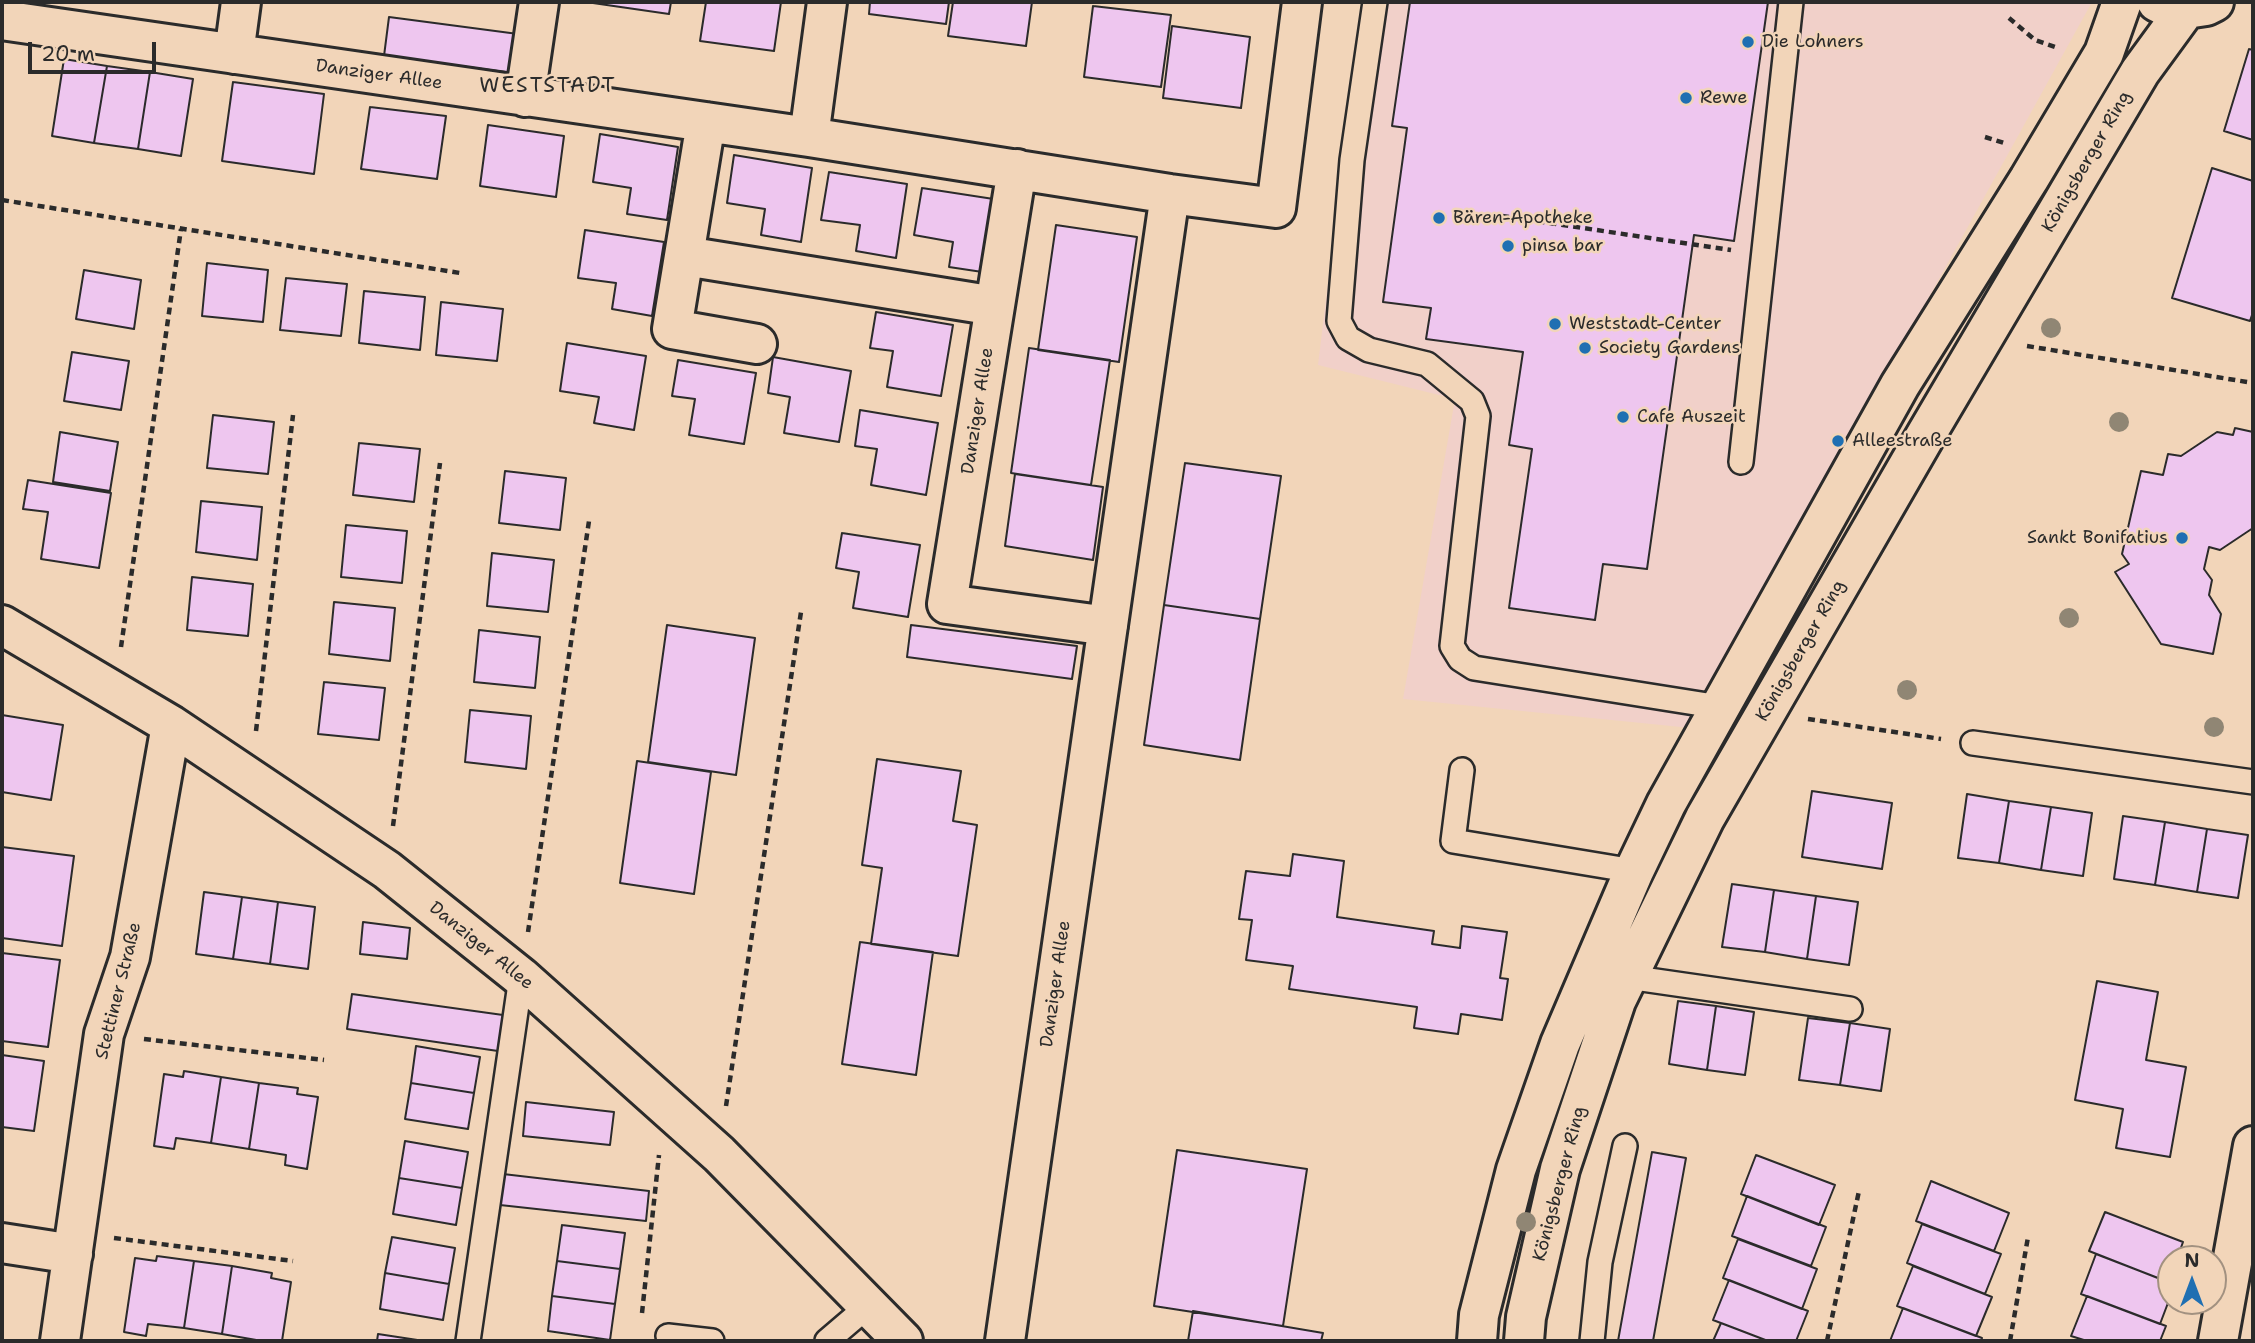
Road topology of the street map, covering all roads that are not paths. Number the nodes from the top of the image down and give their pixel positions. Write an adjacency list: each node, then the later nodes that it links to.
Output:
1 (241, 2): 10 (street)
2 (539, 2): 11 (street)
3 (827, 2): 13 (street)
4 (1302, 2): 15 (street, Danziger Allee)
5 (1375, 2): 22 (lane)
6 (1791, 2): 19 (lane)
7 (2122, 2): 22 (street)
8 (2186, 4): 28 (street, Königsberger Ring)
9 (2, 20): 10 (street, Danziger Allee)
10 (234, 54): 11 (street, Danziger Allee)
11 (525, 97): 12 (street, Danziger Allee)
12 (706, 122): 13 (street, Danziger Allee); 16 (street)
13 (808, 137): 14 (street, Danziger Allee)
14 (1017, 169): 15 (street, Danziger Allee); 17 (street, Danziger Allee)
15 (1170, 194): 21 (street, Danziger Allee)
16 (685, 256): 17 (street); 18 (street)
17 (995, 306): 21 (street, Danziger Allee)
18 (757, 344)
19 (1741, 462)
20 (2, 625): 23 (street, Danziger Allee)
21 (1108, 626): 42 (street, Danziger Allee)
22 (1720, 707): 27 (street)
23 (172, 725): 29 (street, Danziger Allee); 34 (street, Stettiner Straße)
24 (1973, 743): 26 (lane)
25 (1462, 770): 27 (lane)
26 (2253, 782)
27 (1634, 870): 43 (street)
28 (1628, 976): 30 (lane); 44 (street, Königsberger Ring)
29 (521, 977): 35 (street, Danziger Allee); 38 (lane)
30 (1850, 1009)
31 (1625, 1146): 45 (lane)
32 (2253, 1152): 46 (street)
33 (2, 1243): 34 (street)
34 (74, 1244): 37 (street, Stettiner Straße)
35 (868, 1306): 40 (lane); 41 (street, Danziger Allee)
36 (668, 1336): 39 (lane)
37 (60, 1341)
38 (468, 1341)
39 (712, 1341)
40 (827, 1341)
41 (902, 1341)
42 (1005, 1341)
43 (1477, 1341)
44 (1524, 1341)
45 (1592, 1341)
46 (2218, 1341)

